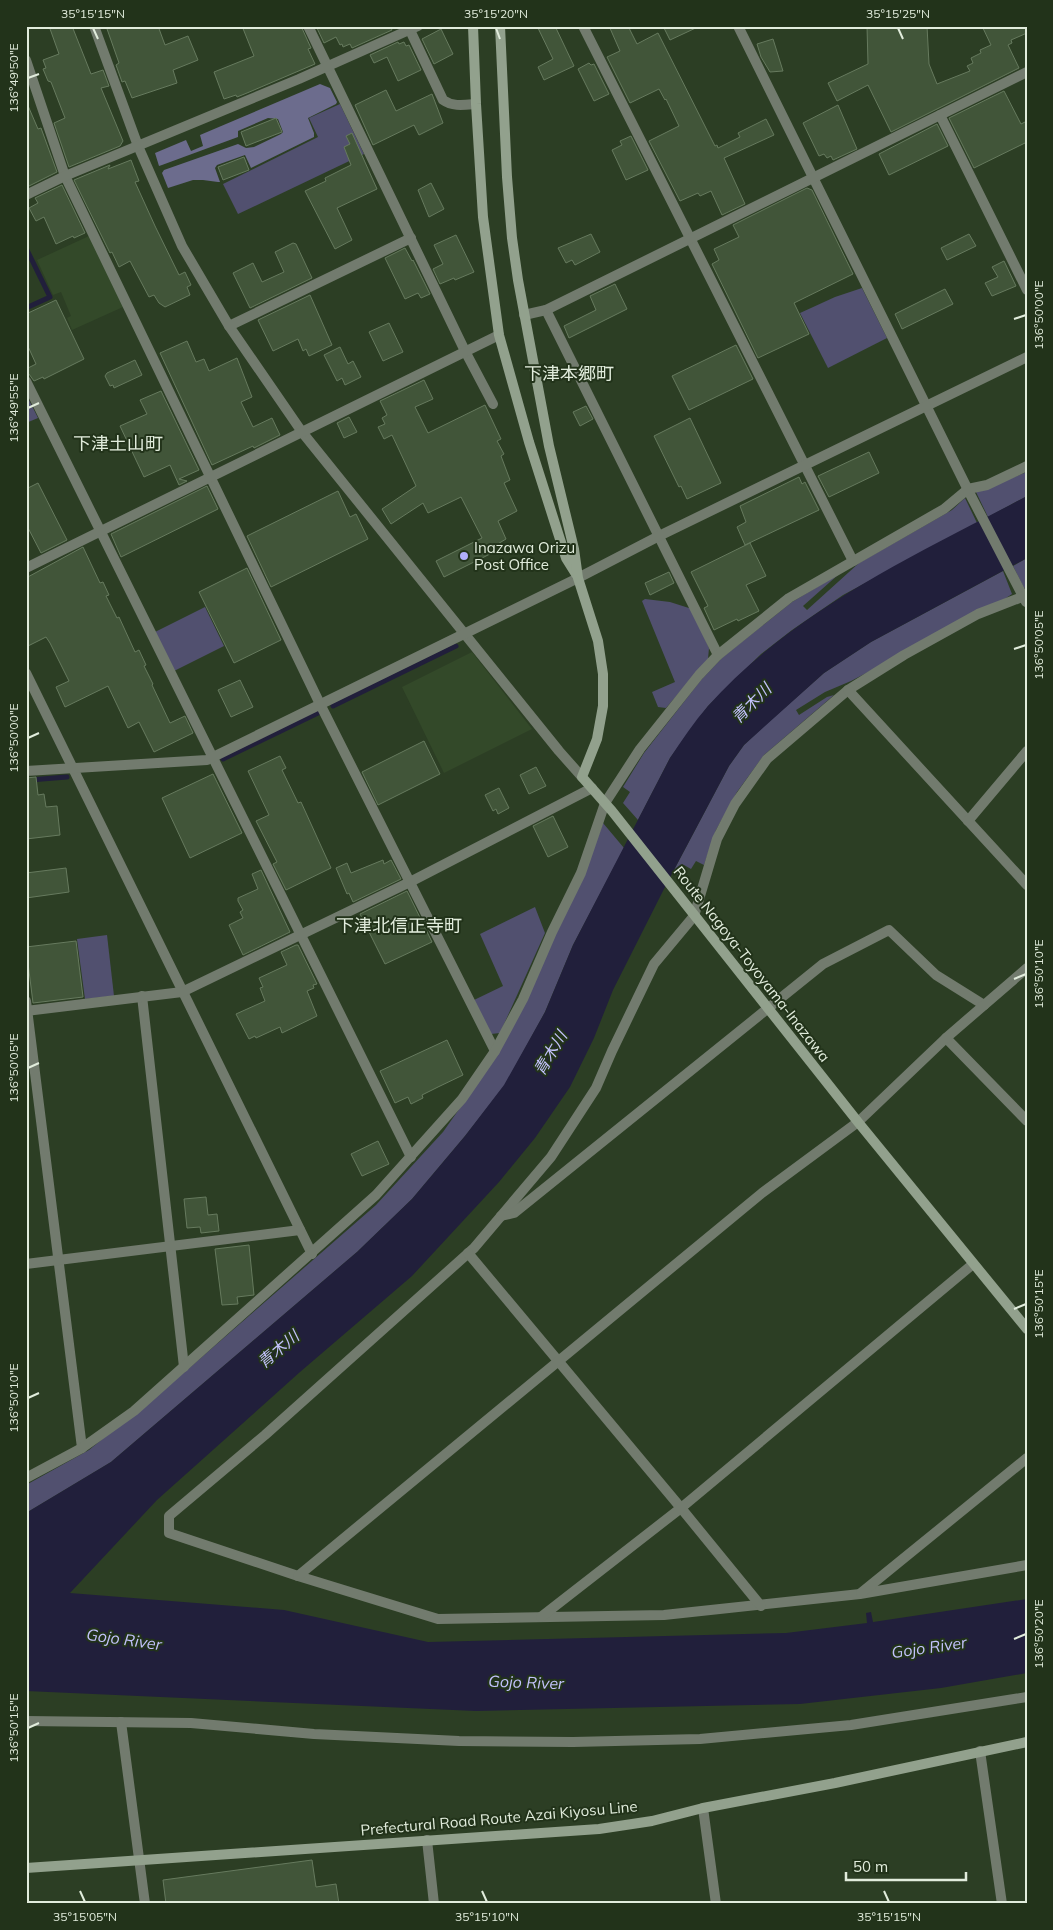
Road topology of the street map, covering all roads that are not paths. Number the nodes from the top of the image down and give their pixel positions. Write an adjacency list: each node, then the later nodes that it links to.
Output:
1 (94, 26): 13 (street)
2 (308, 26): 9 (street)
3 (473, 26): 11 (main road)
4 (500, 26): 21 (main road)
5 (583, 26): 18 (street)
6 (738, 26): 15 (street)
7 (412, 27): 9 (street); 11 (street)
8 (26, 60): 14 (street)
9 (328, 66): 13 (street); 17 (street)
10 (1027, 72): 12 (street)
11 (476, 104): 23 (main road)
12 (940, 115): 15 (street); 19 (street)
13 (138, 146): 14 (street); 22 (street)
14 (65, 176): 16 (street); 32 (street)
15 (813, 177): 18 (street); 28 (street)
16 (26, 194)
17 (411, 238): 22 (street); 24 (street)
18 (690, 238): 20 (street); 30 (street)
19 (1027, 290)
20 (546, 310): 21 (street); 35 (street)
21 (524, 315): 38 (main road)
22 (229, 326): 29 (street)
23 (499, 335): 24 (street); 38 (main road)
24 (465, 351): 27 (street); 29 (street)
25 (1027, 357): 28 (street)
26 (26, 382): 34 (street)
27 (493, 404)
28 (926, 405): 30 (street); 33 (street)
29 (302, 432): 32 (street); 40 (street)
30 (804, 465): 35 (street); 36 (street)
31 (1027, 466): 33 (street)
32 (210, 477): 34 (street); 44 (street)
33 (969, 492): 36 (street); 39 (street)
34 (101, 532): 37 (street); 46 (street)
35 (659, 536): 38 (street); 41 (street)
36 (853, 561): 41 (street)
37 (26, 568)
38 (578, 578): 40 (street); 49 (main road)
39 (1024, 597): 43 (street)
40 (464, 633): 44 (street); 49 (street)
41 (718, 655): 51 (street)
42 (26, 673): 47 (street)
43 (848, 690): 52 (street); 55 (street)
44 (320, 704): 46 (street); 53 (street)
45 (1027, 751): 52 (street)
46 (212, 757): 47 (street); 56 (street)
47 (72, 768): 48 (street); 58 (street)
48 (26, 772)
49 (582, 777): 50 (main road, Route Nagoya-Toyoyama-Inazawa)
50 (592, 788): 51 (main road, Route Nagoya-Toyoyama-Inazawa); 53 (street)
51 (608, 807): 55 (main road, Route Nagoya-Toyoyama-Inazawa); 64 (street)
52 (968, 821): 54 (street)
53 (410, 882): 56 (street); 64 (street)
54 (1027, 885)
55 (694, 916): 62 (main road, Route Nagoya-Toyoyama-Inazawa); 68 (street)
56 (300, 935): 58 (street); 67 (street)
57 (1027, 968): 60 (street)
58 (182, 992): 59 (street); 69 (street)
59 (142, 996): 61 (street); 70 (street)
60 (984, 1005): 62 (street); 63 (street)
61 (27, 1007): 73 (street)
62 (768, 1008): 66 (main road, Route Nagoya-Toyoyama-Inazawa); 68 (street)
63 (946, 1038): 65 (street); 66 (street)
64 (495, 1051): 67 (street)
65 (1027, 1121)
66 (858, 1122): 75 (main road, Route Nagoya-Toyoyama-Inazawa); 77 (street)
67 (412, 1157): 72 (street)
68 (500, 1216): 71 (street)
69 (300, 1230): 70 (street); 72 (street)
70 (171, 1247): 73 (street); 78 (street)
71 (468, 1253): 77 (street); 84 (street)
72 (312, 1254): 78 (street)
73 (58, 1260): 74 (street); 79 (street)
74 (26, 1264)
75 (973, 1264): 76 (main road, Route Nagoya-Toyoyama-Inazawa); 82 (street)
76 (1027, 1329)
77 (559, 1362): 82 (street); 84 (street)
78 (184, 1367): 79 (street)
79 (82, 1448): 81 (street)
80 (1027, 1458): 85 (street)
81 (26, 1478)
82 (682, 1508): 86 (street); 87 (street)
83 (1027, 1565): 85 (street)
84 (298, 1576): 87 (street)
85 (860, 1594): 86 (street)
86 (761, 1606): 87 (street)
87 (541, 1618)
88 (1027, 1697): 90 (street)
89 (26, 1721): 90 (street)
90 (121, 1722): 95 (street)
91 (1027, 1742): 92 (main road, Prefectural Road Route Azai Kiyosu Line)
92 (980, 1751): 93 (main road, Prefectural Road Route Azai Kiyosu Line); 100 (street)
93 (703, 1808): 94 (main road, Prefectural Road Route Azai Kiyosu Line); 99 (street)
94 (427, 1840): 95 (main road, Prefectural Road Route Azai Kiyosu Line); 98 (street)
95 (139, 1861): 96 (main road, Prefectural Road Route Azai Kiyosu Line); 97 (street)
96 (26, 1868)
97 (145, 1904)
98 (434, 1904)
99 (716, 1904)
100 (1002, 1904)

